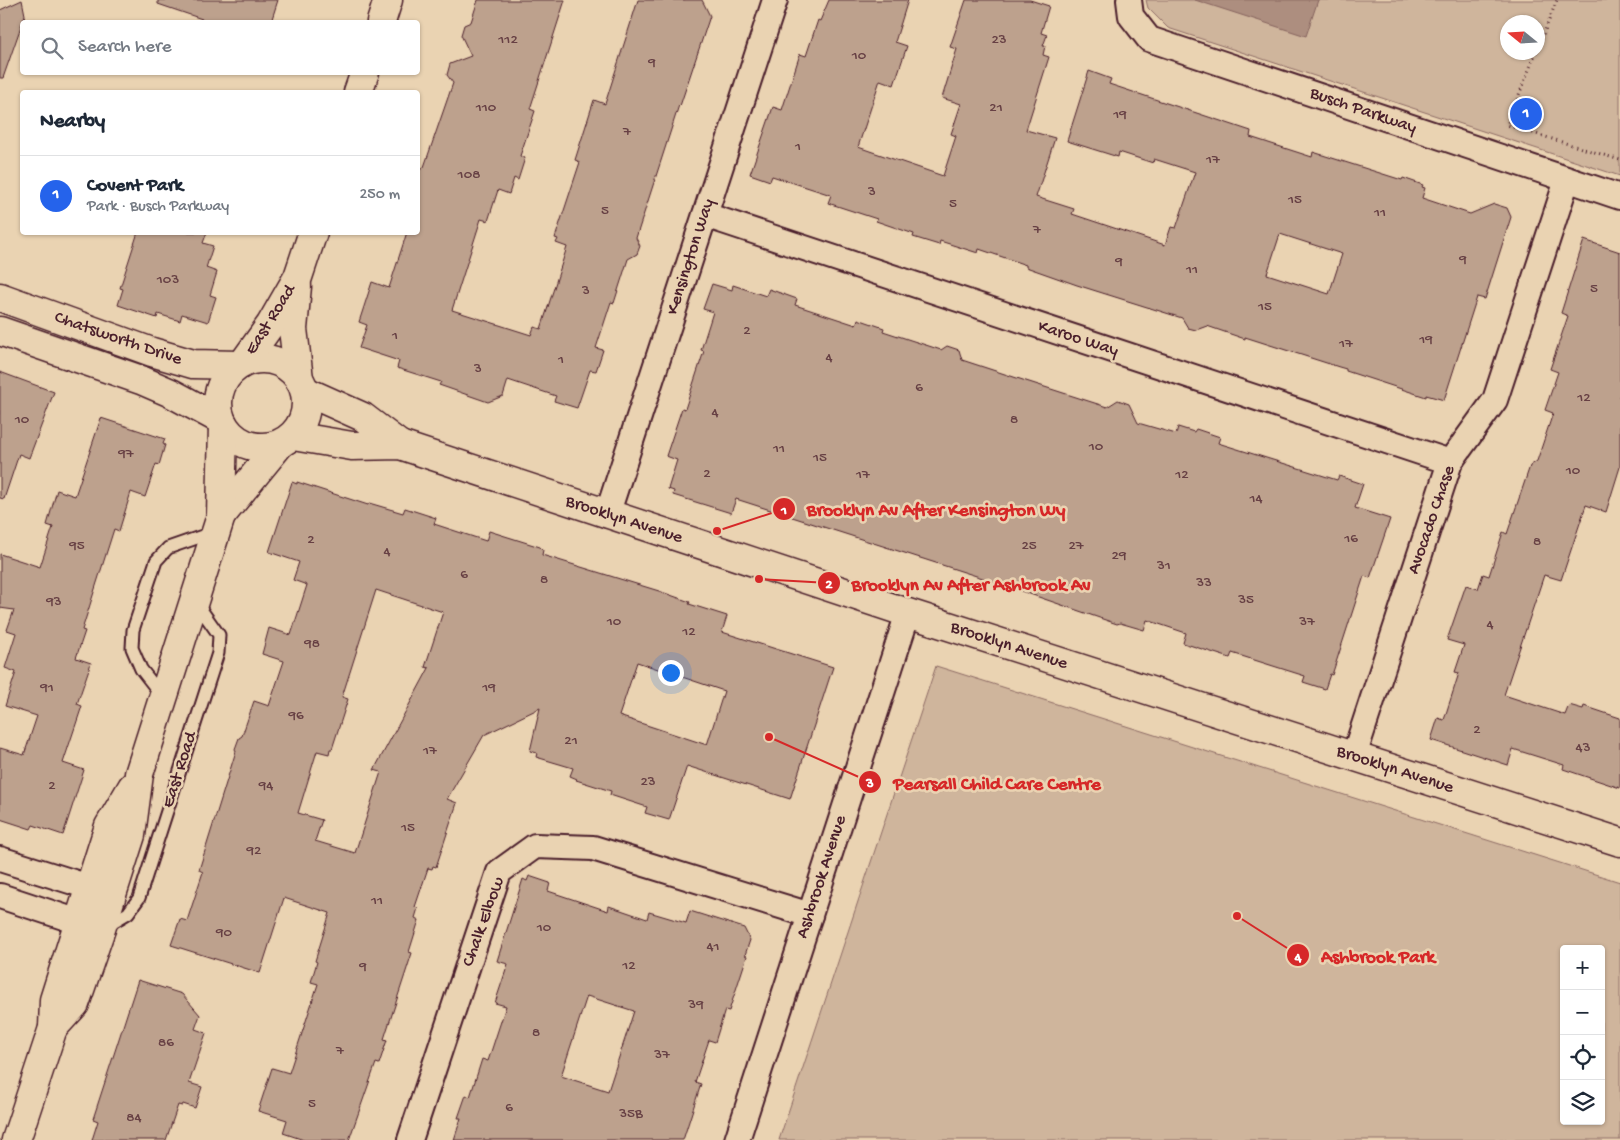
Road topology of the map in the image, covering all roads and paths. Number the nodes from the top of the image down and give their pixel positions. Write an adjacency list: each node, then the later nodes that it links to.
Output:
1 (388, 0): 5 (street)
2 (775, 0): 13 (street, Kensington Way)
3 (1129, 0): 11 (street, Busch Parkway)
4 (1556, 0): 6 (path)
5 (382, 20)
6 (1545, 29)
7 (1533, 60): 10 (path)
8 (364, 75): 9 (street)
9 (359, 90)
10 (1620, 160)
11 (1567, 180): 12 (street, Busch Parkway); 23 (street, Avocado Chase)
12 (1620, 197)
13 (705, 215): 23 (street, Karoo Way); 24 (street, Kensington Way)
14 (312, 235): 15 (street, East Road)
15 (298, 277): 18 (street, East Road); 19 (street, East Road)
16 (7, 300): 17 (street); 18 (street, Chatsworth Drive)
17 (2, 332): 20 (street, Chatsworth Drive)
18 (242, 363): 19 (street); 20 (street)
19 (302, 385): 21 (street); 22 (street, Brooklyn Avenue)
20 (222, 422): 21 (street); 25 (street)
21 (286, 440): 22 (street, Brooklyn Avenue); 25 (street)
22 (400, 445): 24 (street, Brooklyn Avenue)
23 (1450, 462): 29 (street, Avocado Chase)
24 (607, 514): 27 (street, Brooklyn Avenue)
25 (219, 524): 26 (street); 28 (lane)
26 (194, 599): 28 (street); 35 (lane, East Road)
27 (908, 613): 29 (street, Brooklyn Avenue); 34 (street, Ashbrook Avenue)
28 (163, 697): 32 (street)
29 (1354, 756): 30 (street, Brooklyn Avenue)
30 (1620, 842)
31 (0, 859): 32 (street)
32 (101, 890): 35 (street)
33 (0, 896): 35 (street)
34 (810, 915): 37 (street, Chalk Elbow); 38 (street, Ashbrook Avenue)
35 (90, 926): 36 (street)
36 (15, 1140)
37 (410, 1140)
38 (737, 1140)

